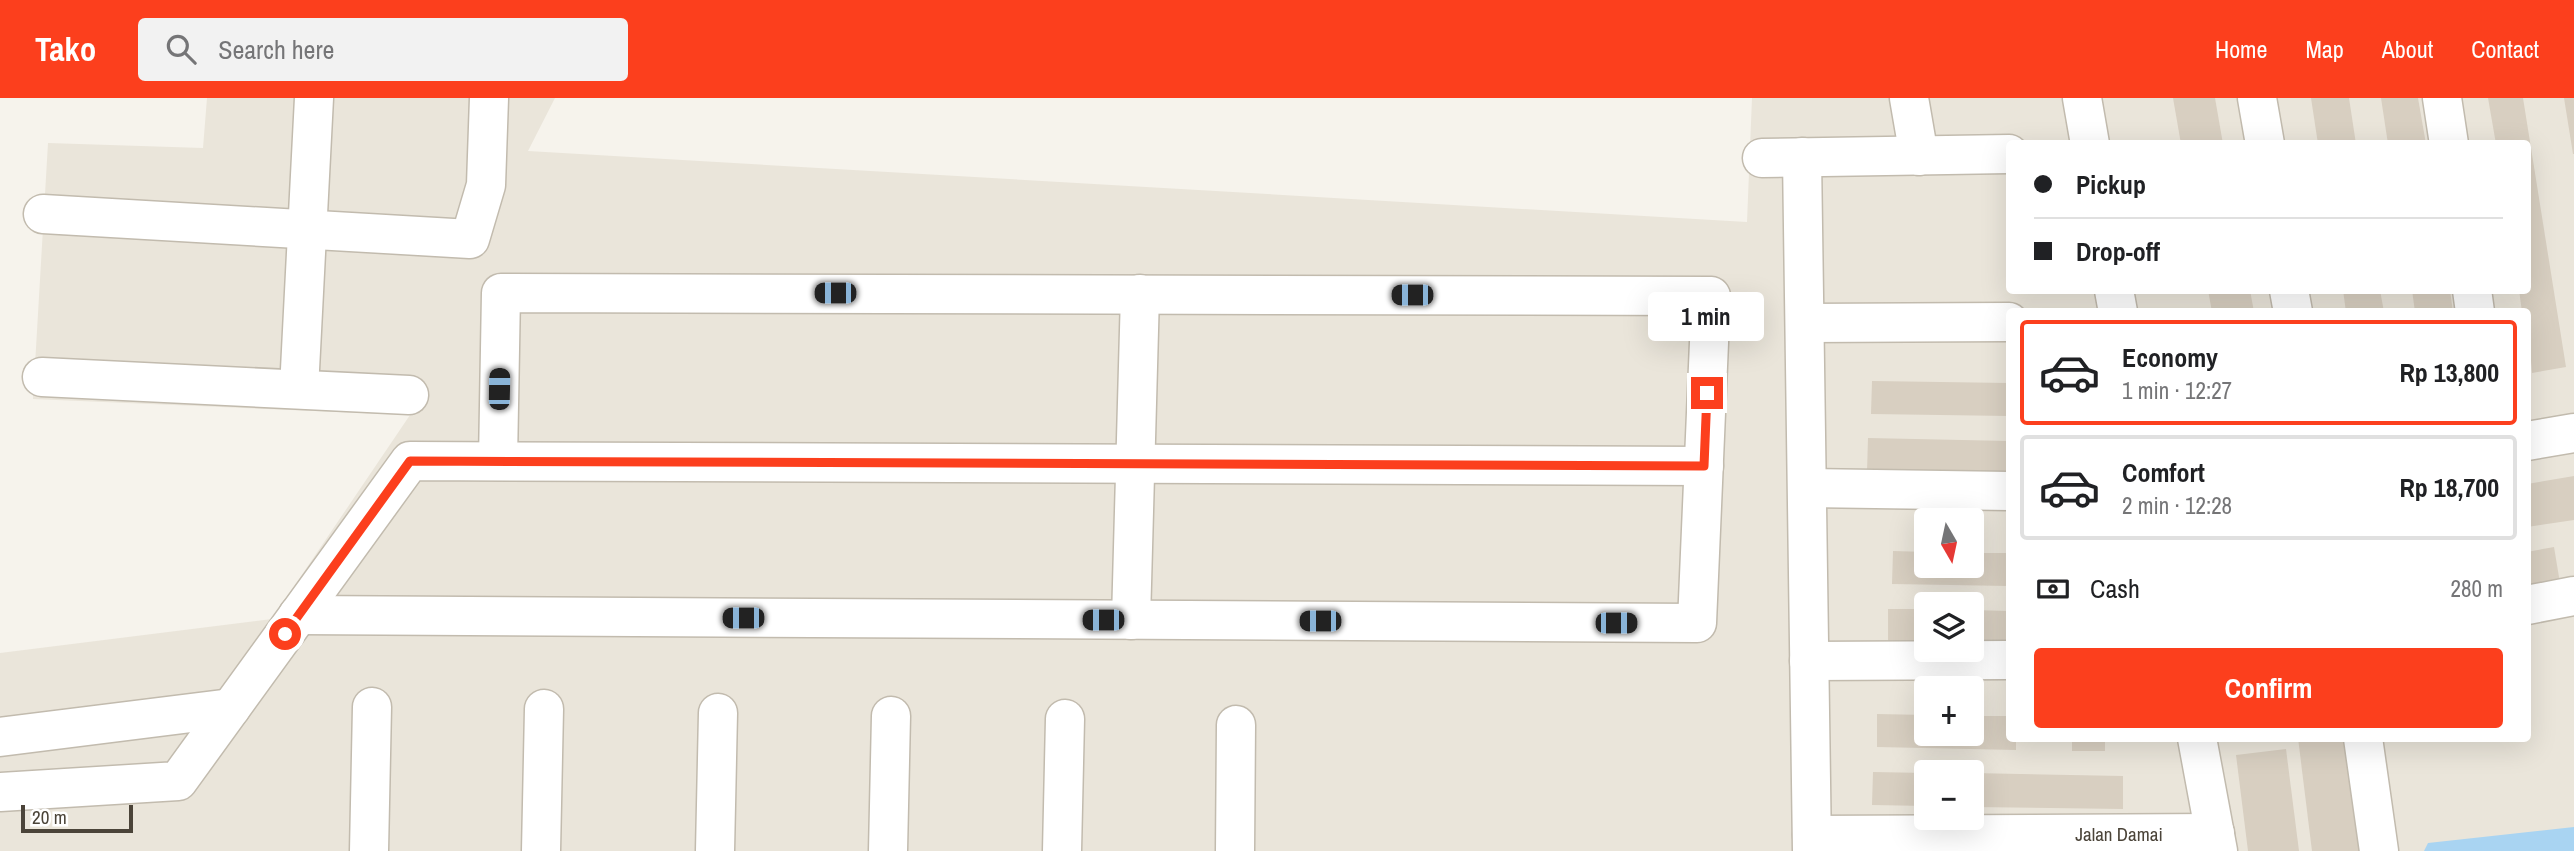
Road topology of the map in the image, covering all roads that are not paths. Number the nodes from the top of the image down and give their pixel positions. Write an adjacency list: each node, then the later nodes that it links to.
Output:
1 (314, 98): 15 (street)
2 (489, 98): 15 (street)
3 (1909, 98): 11 (street)
4 (2082, 98): 7 (street)
5 (2257, 98): 8 (street)
6 (2442, 98): 9 (street)
7 (2089, 140)
8 (2263, 140)
9 (2448, 140)
10 (2006, 154): 11 (street)
11 (1919, 156): 13 (street)
12 (1762, 158): 13 (street)
13 (1802, 158): 18 (street)
14 (43, 214): 15 (street)
15 (307, 229): 20 (street)
16 (1140, 294): 24 (street); 25 (street); 26 (street)
17 (2006, 322): 18 (street)
18 (1807, 323): 27 (street)
19 (42, 377): 20 (street)
20 (299, 389): 21 (street)
21 (410, 395)
22 (2574, 433): 23 (street)
23 (2531, 440)
24 (498, 461): 25 (street); 31 (street)
25 (1136, 464): 26 (street); 32 (street)
26 (1704, 466): 32 (street)
27 (1808, 488): 28 (street); 34 (street)
28 (2006, 491)
29 (2574, 596): 30 (street)
30 (2531, 604)
31 (298, 615): 32 (street); 36 (street)
32 (1131, 620)
33 (2006, 660): 34 (street)
34 (1809, 661): 46 (street)
35 (372, 707): 48 (street)
36 (231, 708): 42 (street); 45 (street)
37 (544, 709): 49 (street)
38 (718, 713): 50 (street)
39 (891, 716): 51 (street)
40 (1065, 719): 52 (street)
41 (1236, 725): 53 (street)
42 (0, 737)
43 (2198, 742): 47 (street)
44 (2364, 742): 54 (street)
45 (0, 792)
46 (1812, 843): 47 (street, Jalan Damai)
47 (2216, 845)
48 (369, 851)
49 (541, 851)
50 (715, 851)
51 (888, 851)
52 (1062, 851)
53 (1235, 851)
54 (2379, 851)

